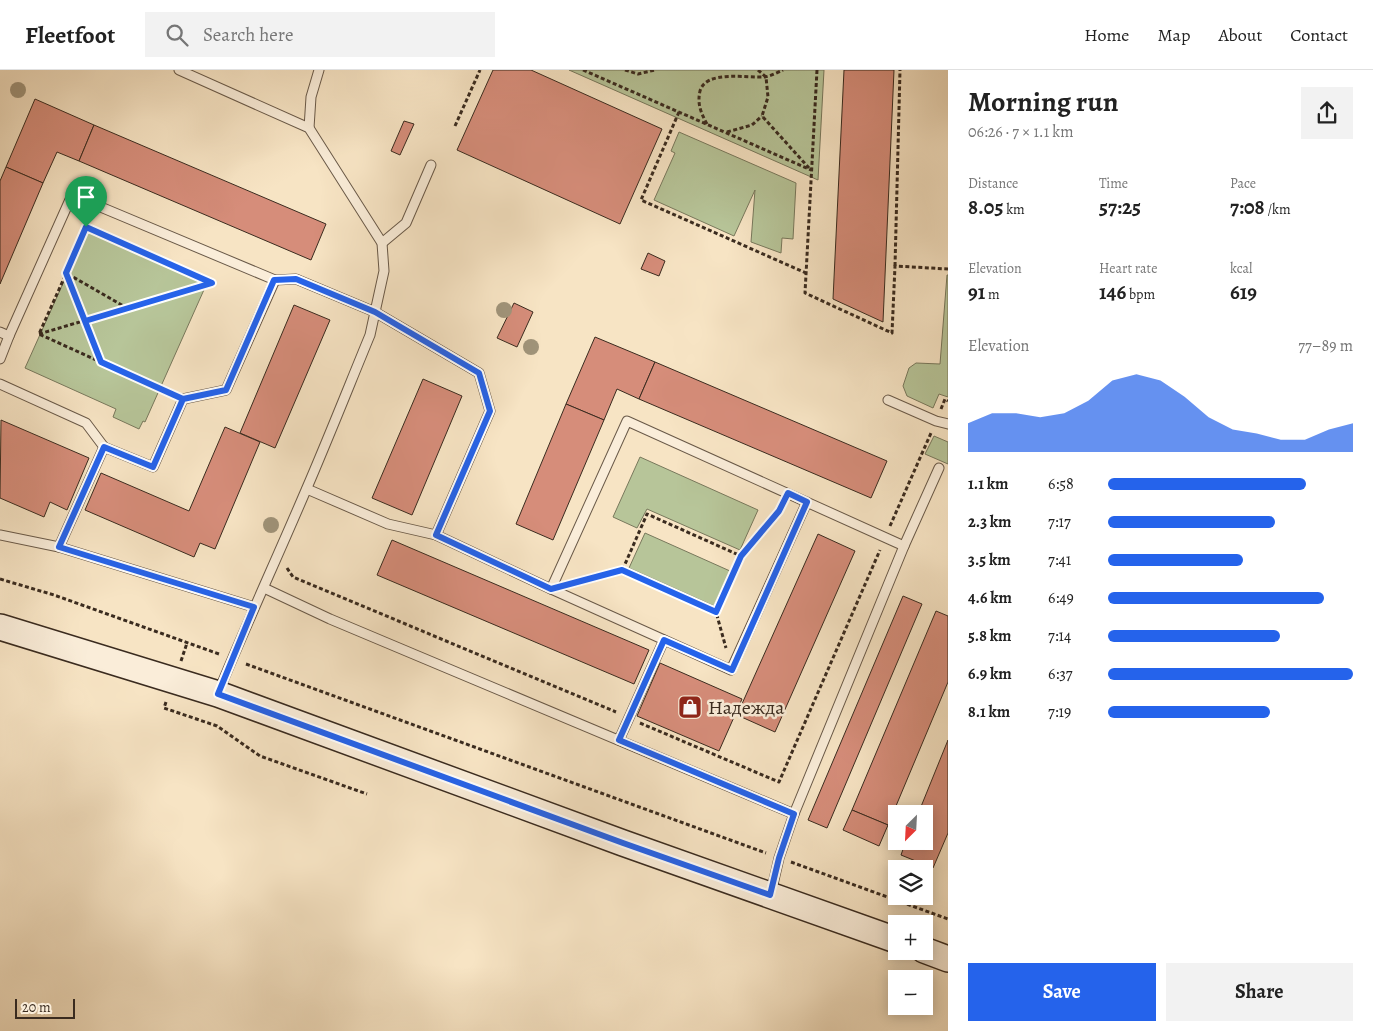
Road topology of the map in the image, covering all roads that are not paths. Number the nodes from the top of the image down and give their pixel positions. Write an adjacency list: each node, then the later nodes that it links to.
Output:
1 (179, 70): 3 (lane)
2 (319, 70): 3 (lane)
3 (309, 128): 5 (lane)
4 (431, 165): 5 (lane)
5 (382, 243): 7 (lane)
6 (274, 280): 7 (lane); 9 (lane); 14 (lane)
7 (375, 312): 16 (lane); 19 (lane)
8 (0, 332): 9 (lane)
9 (9, 336): 10 (lane)
10 (0, 359)
11 (0, 384): 14 (lane)
12 (888, 400): 13 (lane)
13 (948, 424)
14 (104, 447): 21 (lane)
15 (939, 468): 20 (lane)
16 (307, 489): 19 (lane); 22 (lane)
17 (807, 502): 20 (lane); 23 (lane); 26 (lane)
18 (0, 535): 21 (lane)
19 (436, 535): 23 (lane)
20 (904, 546): 29 (lane)
21 (59, 547): 24 (lane)
22 (264, 588): 24 (lane); 28 (lane)
23 (551, 589): 26 (lane)
24 (254, 607): 27 (lane)
25 (0, 626): 27 (main road)
26 (664, 640): 28 (lane)
27 (218, 694): 30 (main road)
28 (619, 740): 29 (lane)
29 (794, 814): 30 (lane)
30 (770, 895): 31 (main road)
31 (888, 937)
32 (933, 953): 33 (main road)
33 (948, 959)

